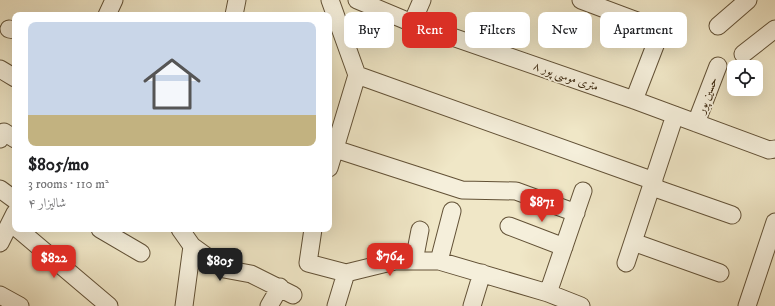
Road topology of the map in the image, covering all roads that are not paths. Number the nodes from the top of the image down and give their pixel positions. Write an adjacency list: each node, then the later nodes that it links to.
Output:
1 (114, 0): 8 (street)
2 (237, 0): 9 (street)
3 (330, 0): 18 (street)
4 (357, 0): 11 (street, ۸ متری موسی پور)
5 (422, 0): 10 (street)
6 (581, 0): 20 (street)
7 (748, 0): 12 (street)
8 (108, 12)
9 (235, 12)
10 (417, 12)
11 (402, 18)
12 (718, 26)
13 (775, 28): 15 (street)
14 (457, 38): 20 (street, ۸ متری موسی پور)
15 (743, 54)
16 (718, 66): 22 (street, حسین پور)
17 (0, 69): 19 (street)
18 (357, 75): 23 (street); 25 (street)
19 (12, 76)
20 (634, 100): 21 (street, ۸ متری موسی پور)
21 (675, 116): 22 (street, ۸ متری موسی پور); 25 (street)
22 (696, 123): 24 (street, ۸ متری موسی پور)
23 (332, 148): 30 (street)
24 (775, 149)
25 (653, 184): 31 (street); 40 (street)
26 (0, 189): 28 (street)
27 (583, 191): 30 (street)
28 (12, 198)
29 (452, 211): 46 (street)
30 (576, 213): 43 (street)
31 (732, 215)
32 (775, 222): 60 (street)
33 (12, 224): 41 (street)
34 (509, 226): 43 (street)
35 (420, 230): 45 (street)
36 (21, 232): 54 (street)
37 (105, 232): 44 (street)
38 (182, 232): 42 (street)
39 (313, 232): 49 (street)
40 (633, 242): 47 (street); 48 (street)
41 (0, 243)
42 (192, 246): 55 (street); 56 (street)
43 (564, 247): 51 (street)
44 (141, 253)
45 (414, 261): 46 (street); 49 (street)
46 (439, 261): 50 (street)
47 (626, 263)
48 (720, 272)
49 (346, 273): 57 (street)
50 (482, 273): 51 (street); 58 (street)
51 (548, 293): 59 (street)
52 (0, 295): 53 (street)
53 (20, 306)
54 (109, 306)
55 (184, 306)
56 (268, 306)
57 (336, 306)
58 (472, 306)
59 (580, 306)
60 (747, 306)

